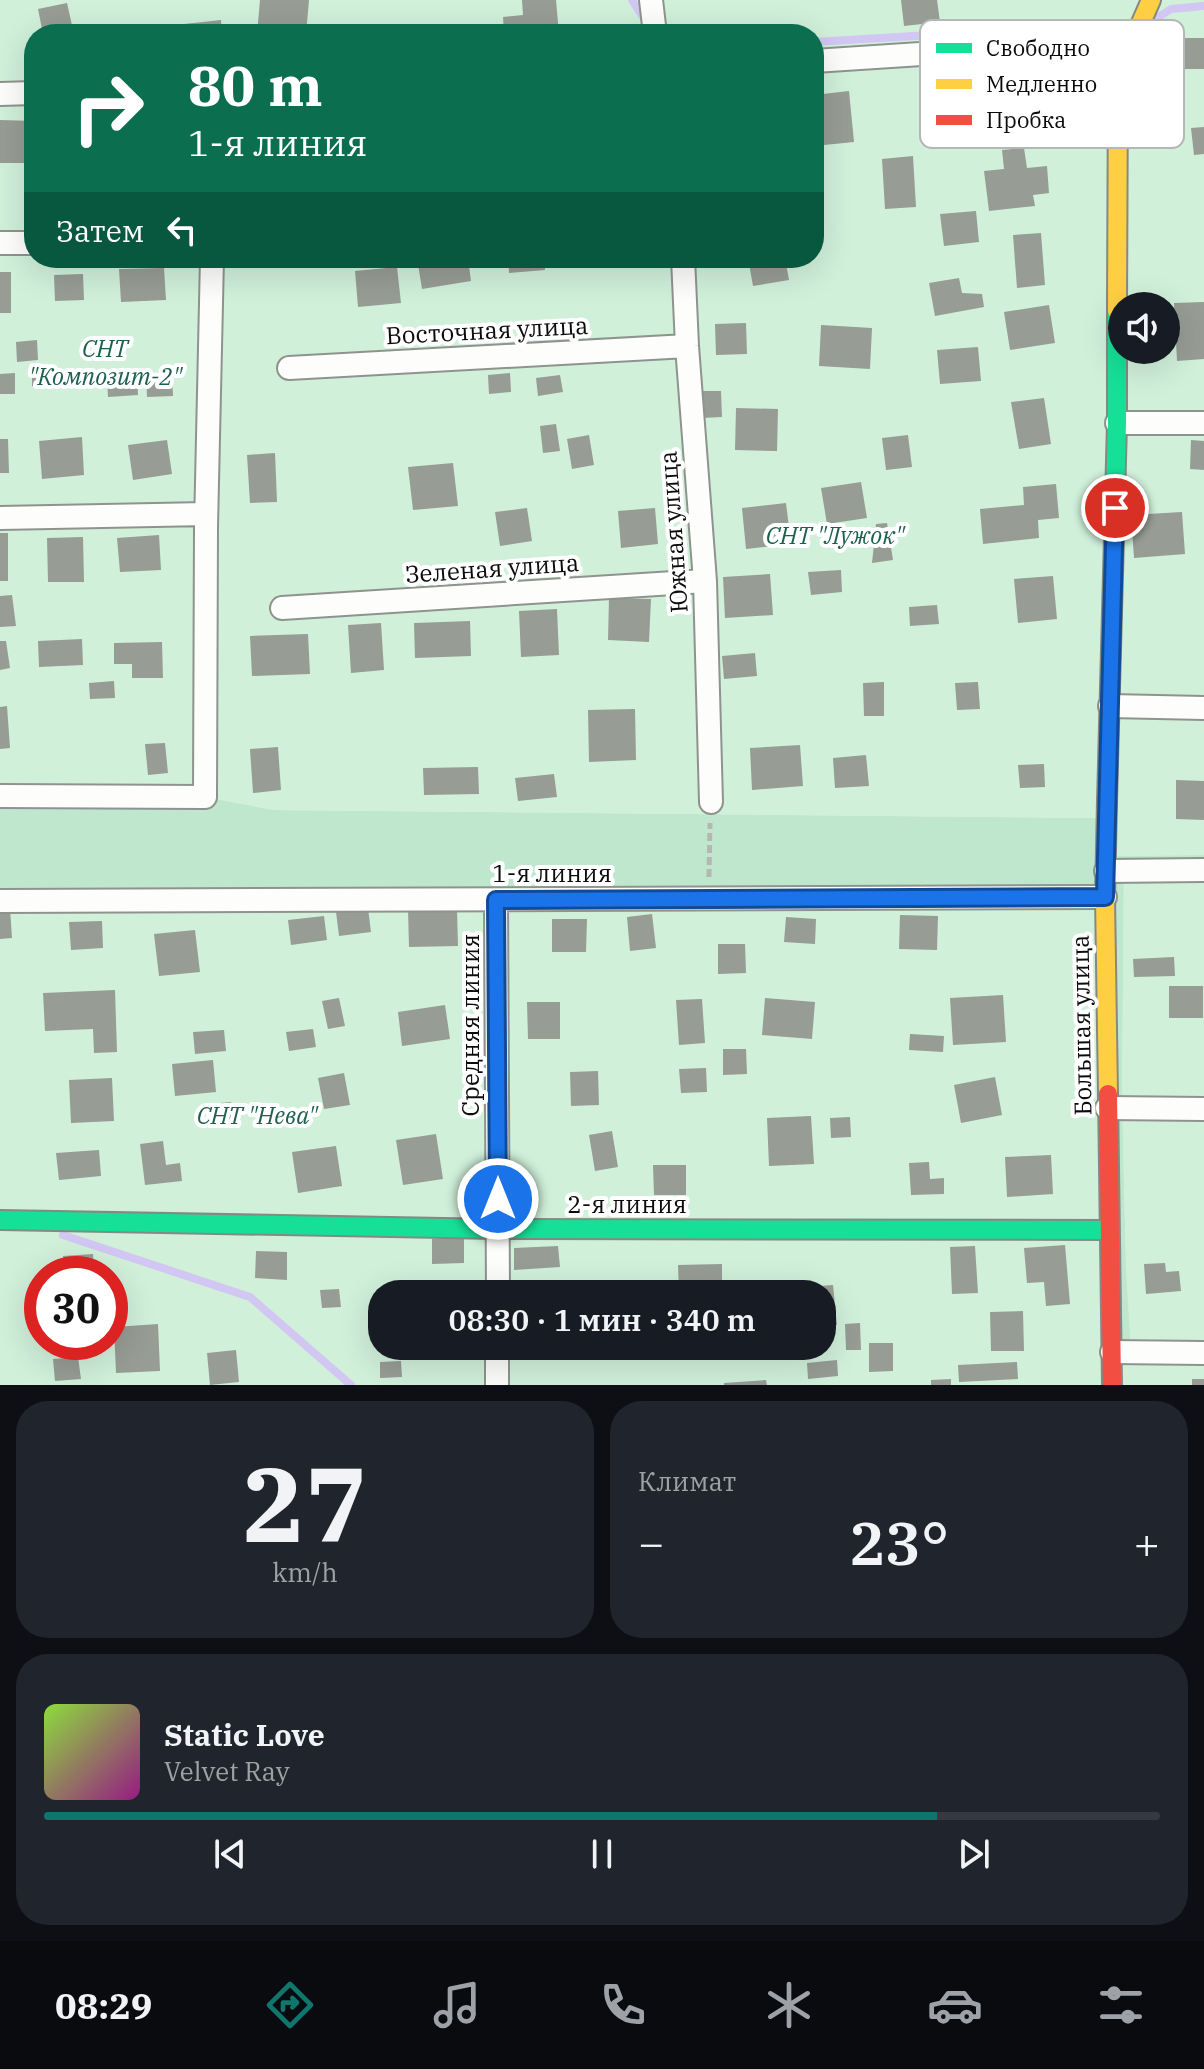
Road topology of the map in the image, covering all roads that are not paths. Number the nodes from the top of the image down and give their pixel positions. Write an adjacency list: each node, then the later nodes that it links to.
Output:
1 (651, 0): 2 (street)
2 (654, 24)
3 (920, 54): 4 (street)
4 (824, 60)
5 (24, 93): 6 (street)
6 (0, 94)
7 (1118, 148): 14 (street, Большая улица)
8 (0, 243): 9 (street)
9 (24, 243)
10 (212, 268): 16 (street)
11 (683, 268): 12 (street, Южная улица)
12 (687, 346): 13 (street, Восточная улица); 18 (street, Южная улица)
13 (289, 368)
14 (1117, 423): 15 (street); 20 (street, Большая улица)
15 (1204, 423)
16 (206, 514): 17 (street); 22 (street)
17 (0, 518)
18 (705, 581): 19 (street, Зеленая улица); 23 (street, Южная улица)
19 (282, 608)
20 (1110, 706): 21 (street); 25 (street, Большая улица)
21 (1204, 708)
22 (0, 796)
23 (711, 802)
24 (1204, 870): 25 (street)
25 (1106, 871): 26 (street, Большая улица)
26 (1105, 897): 27 (street, 1-я линия); 29 (street, Большая улица)
27 (496, 900): 28 (street, 1-я линия); 32 (street, Средняя линия)
28 (0, 901)
29 (1107, 1108): 30 (street); 33 (street, Большая улица)
30 (1204, 1109)
31 (0, 1220): 32 (street, 2-я линия)
32 (498, 1229): 33 (street, 2-я линия); 34 (street, Средняя линия)
33 (1109, 1230): 35 (street, Большая улица)
34 (498, 1280)
35 (1112, 1352): 36 (street); 39 (street, Большая улица)
36 (1204, 1353)
37 (497, 1360): 38 (street)
38 (497, 1385)
39 (1112, 1385)

